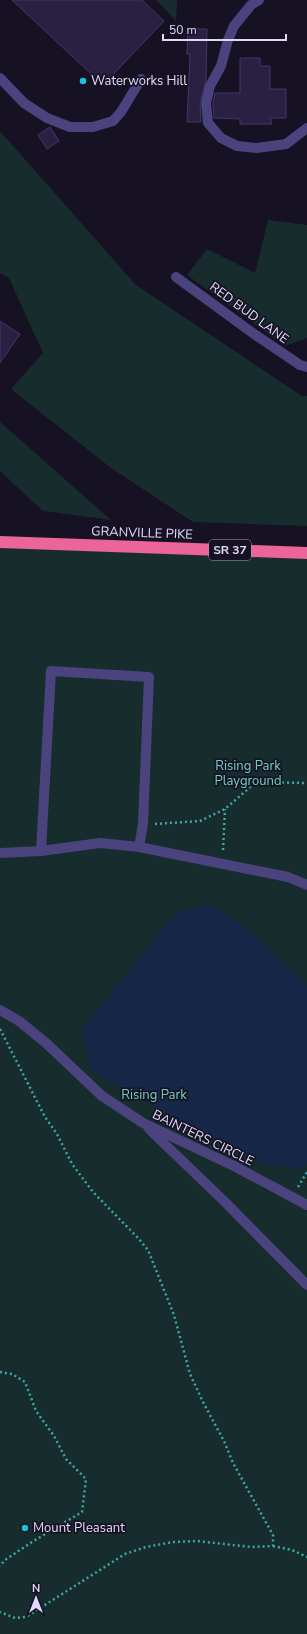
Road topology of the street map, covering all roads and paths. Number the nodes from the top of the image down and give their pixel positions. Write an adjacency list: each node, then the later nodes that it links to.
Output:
1 (258, 0): 4 (street)
2 (0, 78): 3 (street)
3 (141, 79)
4 (307, 128)
5 (176, 277): 6 (street, RED BUD LANE)
6 (307, 367)
7 (0, 542): 8 (highway, GRANVILLE PIKE / SR 37)
8 (307, 553)
9 (307, 783): 10 (path)
10 (225, 809): 11 (path); 14 (path)
11 (143, 824): 12 (street); 13 (street)
12 (139, 847): 13 (street); 16 (street)
13 (41, 851): 15 (street)
14 (223, 851)
15 (0, 853)
16 (307, 885)
17 (0, 1010): 19 (street, BAINTERS CIRCLE)
18 (0, 1029): 23 (path)
19 (143, 1123): 20 (street, BAINTERS CIRCLE); 21 (street)
20 (307, 1205)
21 (307, 1284)
22 (0, 1372): 25 (path)
23 (273, 1546): 24 (path); 26 (path)
24 (307, 1557)
25 (0, 1566)
26 (0, 1612)

